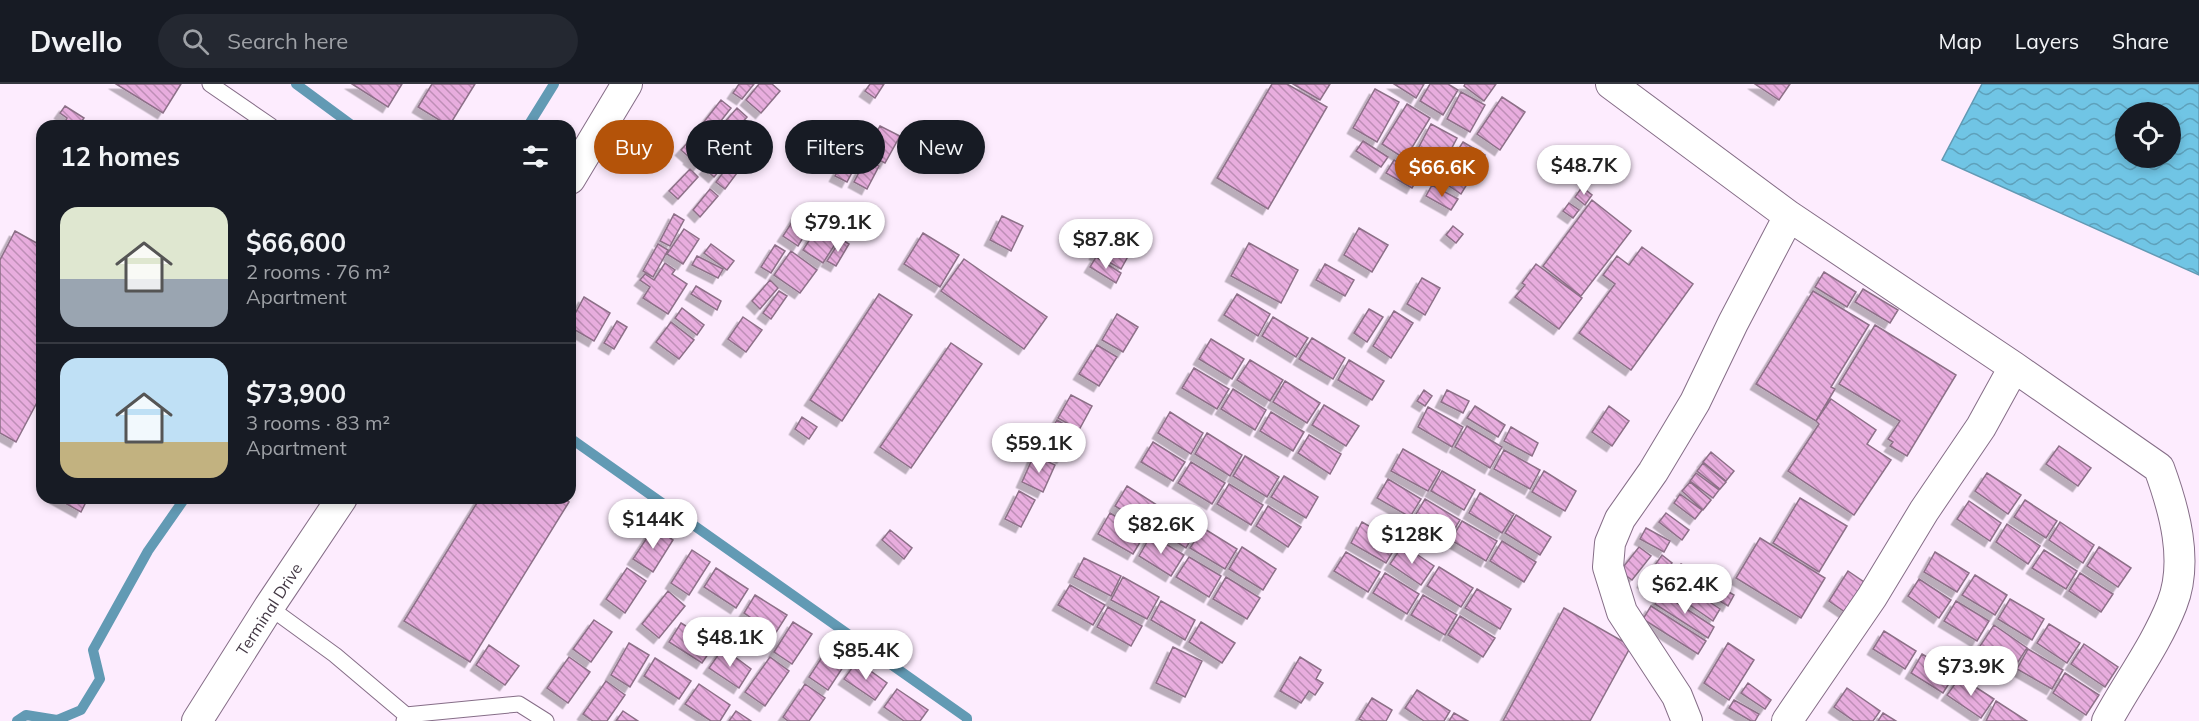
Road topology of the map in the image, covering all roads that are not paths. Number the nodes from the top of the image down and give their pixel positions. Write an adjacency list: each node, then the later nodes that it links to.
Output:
1 (210, 84): 4 (lane)
2 (627, 84): 5 (street)
3 (1611, 84): 6 (street)
4 (262, 120)
5 (576, 169)
6 (1789, 216): 7 (street); 13 (street)
7 (2014, 367): 14 (street); 15 (street)
8 (338, 504): 9 (street, Terminal Drive)
9 (269, 607): 10 (lane); 11 (street, Terminal Drive)
10 (405, 718): 12 (lane)
11 (197, 721)
12 (546, 721)
13 (1687, 721)
14 (1787, 721)
15 (2107, 721)

